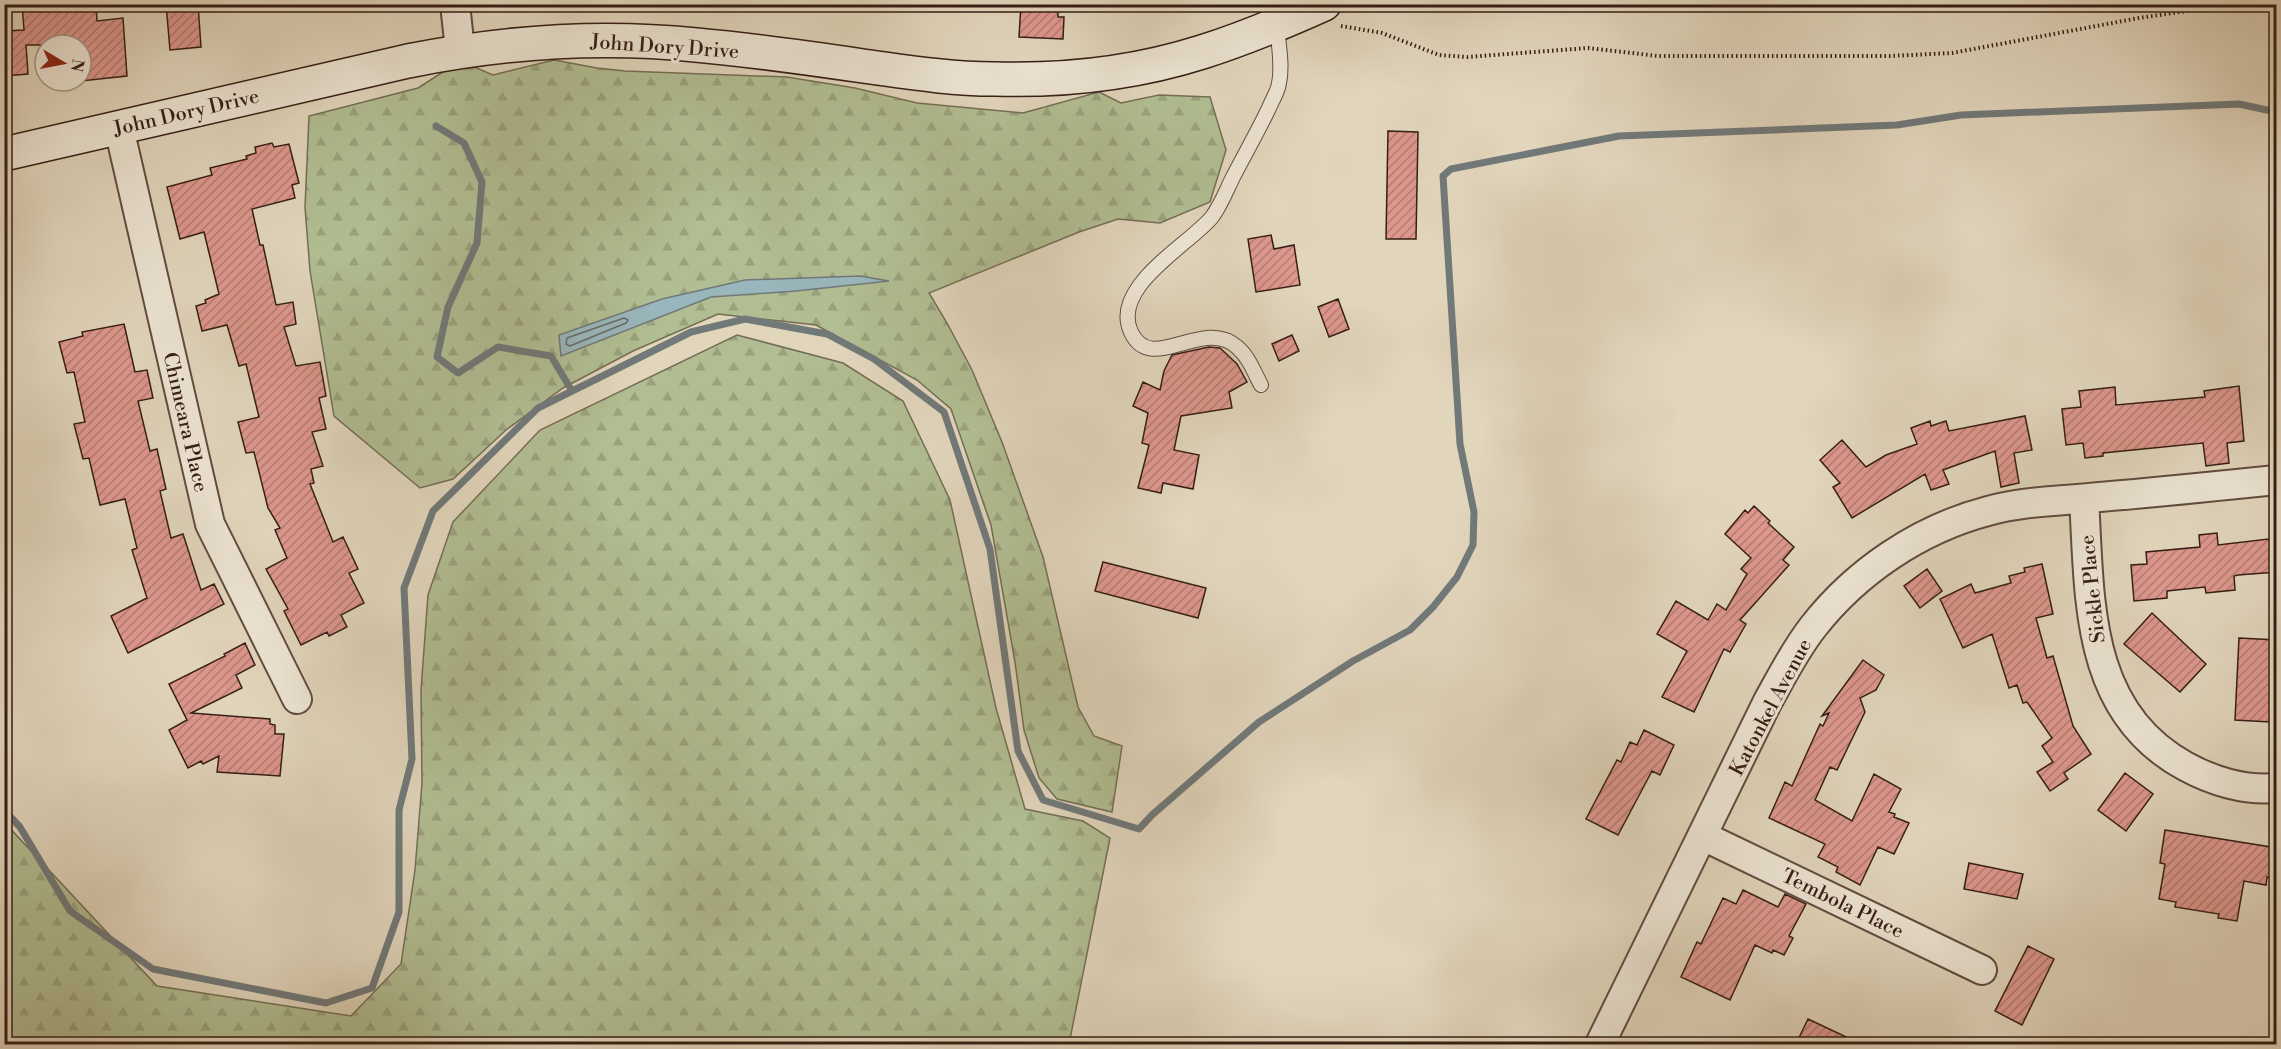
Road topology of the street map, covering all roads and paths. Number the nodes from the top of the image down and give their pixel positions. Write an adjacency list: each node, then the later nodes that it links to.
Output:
1 (455, 4): 5 (street)
2 (1324, 4): 4 (street, John Dory Drive)
3 (2255, 4): 4 (path)
4 (1285, 21): 5 (street, John Dory Drive); 8 (lane)
5 (460, 51): 6 (street, John Dory Drive)
6 (119, 128): 7 (street, John Dory Drive); 11 (street, Chimeara Place)
7 (4, 154)
8 (1261, 386)
9 (2277, 480): 10 (street, Katonkel Avenue)
10 (2084, 499): 12 (street, Sickle Place); 13 (street, Katonkel Avenue)
11 (297, 699)
12 (2277, 789)
13 (1703, 836): 14 (street, Tembola Place); 15 (street, Katonkel Avenue)
14 (1982, 970)
15 (1599, 1044)

